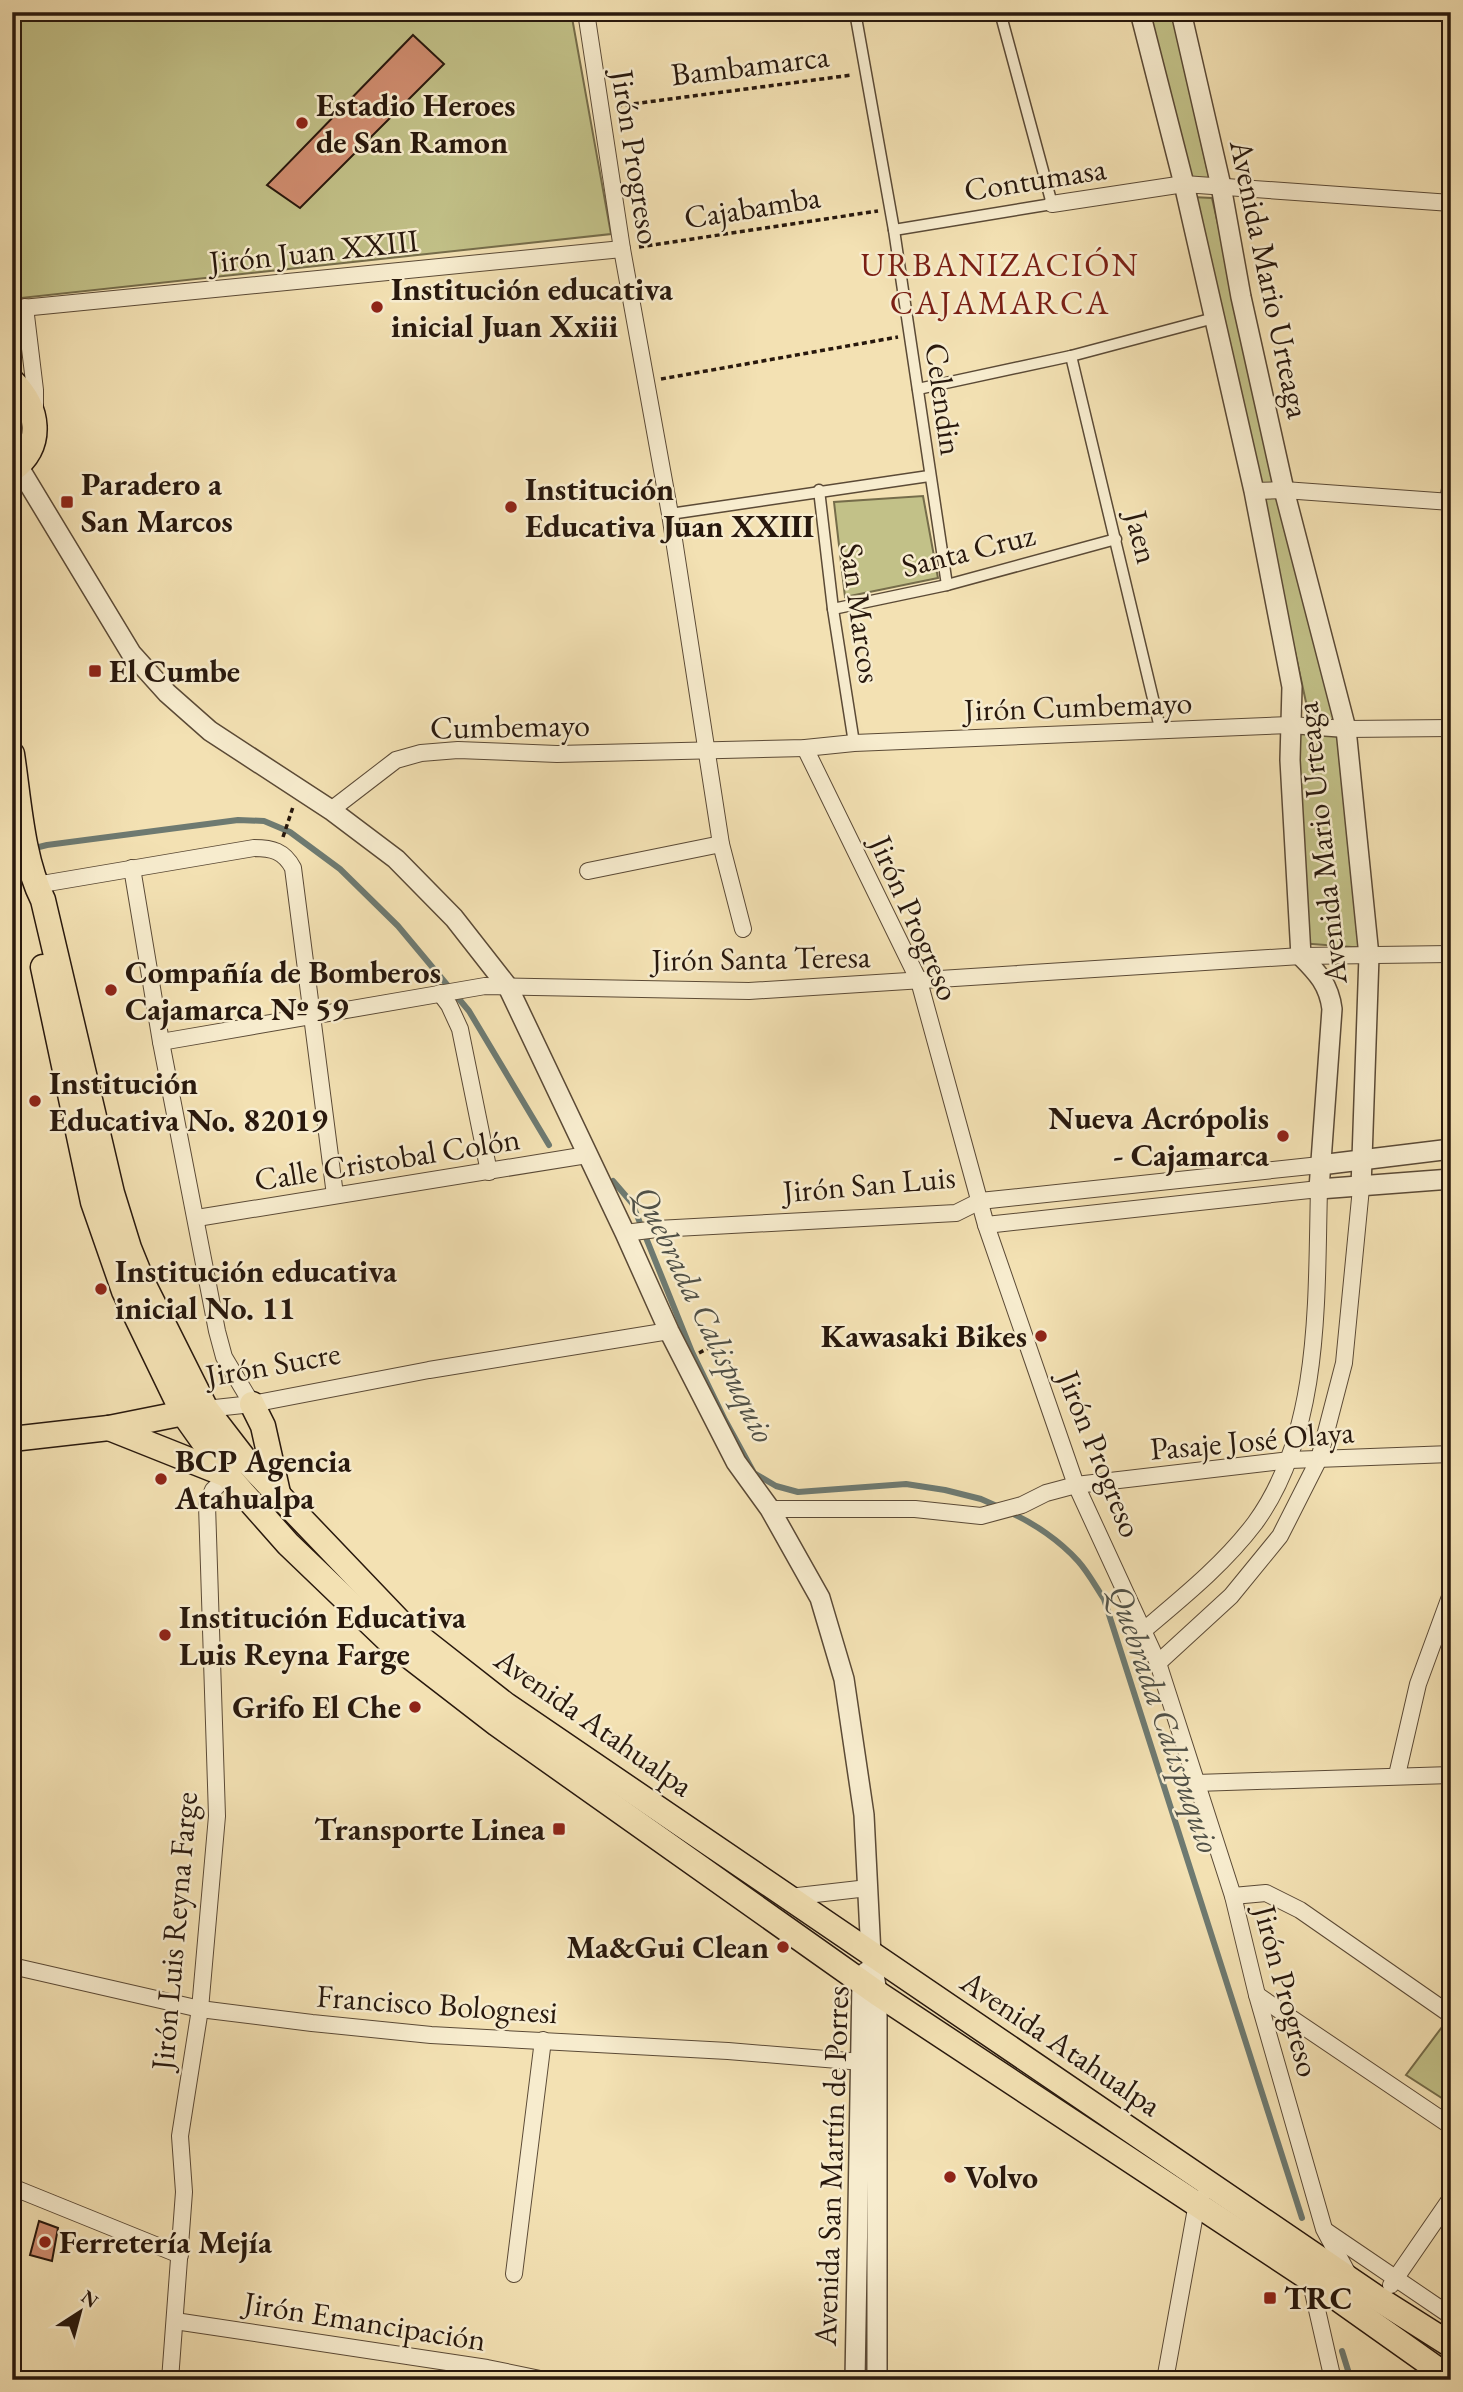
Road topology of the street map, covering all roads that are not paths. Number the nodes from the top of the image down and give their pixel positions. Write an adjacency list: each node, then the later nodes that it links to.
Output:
1 (586, 12): 11 (street, Jirón Progreso)
2 (855, 12): 10 (street, Celendin)
3 (1000, 12): 9 (street)
4 (1140, 12): 6 (street, Avenida Mario Urteaga)
5 (1181, 12): 7 (street, Avenida Mario Urteaga)
6 (1184, 184): 7 (street, Contumasa); 9 (street, Contumasa); 13 (street, Avenida Mario Urteaga)
7 (1221, 186): 8 (street, Contumasa); 22 (street, Avenida Mario Urteaga)
8 (1451, 203)
9 (1052, 204): 10 (street, Contumasa)
10 (894, 230): 16 (street, Celendin)
11 (622, 249): 12 (street, Jirón Juan XXIII); 25 (street, Jirón Progreso)
12 (19, 308): 17 (street)
13 (1214, 318): 14 (street); 23 (street, Avenida Mario Urteaga)
14 (1071, 356): 16 (street); 26 (street, Jaen)
15 (12, 381): 17 (main road)
16 (918, 389): 19 (street, Celendin)
17 (35, 430): 18 (main road)
18 (15, 468): 37 (street, Avenida San Martín de Porres)
19 (929, 476): 21 (street); 27 (street, Celendin)
20 (1451, 482): 24 (street)
21 (819, 490): 25 (street); 28 (street, San Marcos)
22 (1284, 490): 23 (street); 24 (street); 31 (street, Avenida Mario Urteaga)
23 (1254, 491): 29 (street, Avenida Mario Urteaga)
24 (1450, 502)
25 (670, 514): 35 (street, Jirón Progreso)
26 (1115, 539): 27 (street, Santa Cruz); 32 (street, Jaen)
27 (947, 585): 28 (street, Santa Cruz)
28 (833, 609): 33 (street, San Marcos)
29 (1290, 725): 31 (street, Jirón Cumbemayo); 32 (street, Jirón Cumbemayo); 45 (street, Avenida Mario Urteaga)
30 (1451, 728): 31 (street, Jirón Cumbemayo)
31 (1346, 729): 46 (street, Avenida Mario Urteaga)
32 (1161, 732): 33 (street, Jirón Cumbemayo)
33 (854, 743): 34 (street, Jirón Cumbemayo)
34 (805, 748): 35 (street, Jirón Cumbemayo); 47 (street, Jirón Progreso)
35 (707, 750): 37 (street, Cumbemayo); 39 (street, Jirón Progreso)
36 (12, 754): 38 (main road, Avenida Atahualpa)
37 (331, 810): 48 (street, Avenida San Martín de Porres)
38 (23, 839): 42 (main road, Avenida Atahualpa)
39 (722, 844): 41 (street); 43 (street, Jirón Progreso)
40 (132, 869): 42 (street); 50 (street); 51 (street)
41 (588, 871)
42 (36, 885): 67 (main road, Avenida Atahualpa)
43 (743, 929)
44 (1451, 954): 46 (street, Jirón Santa Teresa)
45 (1301, 956): 46 (street, Jirón Santa Teresa); 47 (street, Jirón Santa Teresa); 55 (street, Avenida Mario Urteaga)
46 (1369, 956): 54 (street, Avenida Mario Urteaga)
47 (919, 981): 48 (street, Jirón Santa Teresa); 61 (street, Jirón Progreso)
48 (508, 987): 49 (street, Jirón Santa Teresa); 53 (street, Avenida San Martín de Porres)
49 (440, 993): 50 (street, Jirón Santa Teresa); 56 (street)
50 (312, 1017): 51 (street, Jirón Santa Teresa); 60 (street)
51 (161, 1042): 62 (street)
52 (1451, 1149): 54 (street, Jirón San Luis)
53 (587, 1155): 56 (street, Calle Cristobal Colón); 64 (street, Avenida San Martín de Porres)
54 (1363, 1160): 55 (street, Jirón San Luis); 58 (street, Avenida Mario Urteaga)
55 (1320, 1165): 59 (street, Avenida Mario Urteaga); 61 (street, Jirón San Luis)
56 (489, 1171): 60 (street, Calle Cristobal Colón)
57 (1451, 1179): 58 (street, Jirón San Luis)
58 (1361, 1188): 59 (street, Jirón San Luis); 71 (street, Avenida Mario Urteaga)
59 (1319, 1189): 63 (street, Jirón San Luis); 72 (street, Avenida Mario Urteaga)
60 (335, 1195): 62 (street, Calle Cristobal Colón)
61 (981, 1201): 63 (street, Jirón Progreso); 64 (street, Jirón San Luis)
62 (197, 1218): 66 (street)
63 (986, 1225): 74 (street, Jirón Progreso)
64 (630, 1232): 65 (street, Avenida San Martín de Porres)
65 (668, 1331): 66 (street, Jirón Sucre); 76 (street, Avenida San Martín de Porres)
66 (252, 1404): 67 (street, Jirón Sucre); 75 (main road)
67 (195, 1411): 68 (main road, Jirón Sucre); 73 (main road, Avenida Atahualpa)
68 (109, 1428): 69 (main road, Jirón Sucre); 73 (main road)
69 (12, 1439)
70 (1451, 1454): 71 (street, Pasaje José Olaya)
71 (1319, 1459): 72 (street, Pasaje José Olaya); 79 (street, Avenida Mario Urteaga)
72 (1290, 1460): 74 (street, Pasaje José Olaya); 78 (street, Avenida Mario Urteaga)
73 (237, 1468): 75 (main road, Avenida Atahualpa); 88 (main road, Avenida Atahualpa); 90 (street, Jirón Luis Reyna Farge)
74 (1076, 1485): 76 (street, Pasaje José Olaya); 78 (street, Jirón Progreso)
75 (278, 1494): 85 (main road, Avenida Atahualpa)
76 (770, 1509): 83 (street, Avenida San Martín de Porres)
77 (1451, 1594): 80 (street)
78 (1144, 1630): 79 (street, Jirón Progreso)
79 (1158, 1662): 82 (street, Jirón Progreso)
80 (1397, 1775): 81 (street); 82 (street)
81 (1451, 1775)
82 (1196, 1783): 84 (street, Jirón Progreso)
83 (869, 1888): 85 (street); 86 (street, Avenida San Martín de Porres)
84 (1233, 1896): 89 (street, Jirón Progreso); 91 (street)
85 (789, 1897): 86 (main road, Avenida Atahualpa)
86 (871, 1955): 88 (street, Avenida San Martín de Porres); 96 (main road, Avenida Atahualpa)
87 (12, 1966): 90 (street, Francisco Bolognesi)
88 (870, 1988): 93 (street, Avenida San Martín de Porres); 96 (main road, Avenida Atahualpa); 113 (street, Avenida San Martín de Porres)
89 (1257, 1995): 94 (street); 98 (street, Jirón Progreso)
90 (200, 2009): 92 (street, Francisco Bolognesi); 99 (street, Jirón Luis Reyna Farge)
91 (1451, 2015)
92 (542, 2040): 93 (street, Francisco Bolognesi); 100 (street)
93 (862, 2062): 112 (street, Avenida San Martín de Porres)
94 (1451, 2126)
95 (12, 2187): 99 (street)
96 (1203, 2194): 101 (main road, Avenida Atahualpa); 102 (main road, Avenida Atahualpa); 114 (street)
97 (1451, 2198): 103 (street)
98 (1324, 2229): 101 (street, Jirón Progreso); 103 (street)
99 (180, 2255): 107 (street, Jirón Luis Reyna Farge)
100 (514, 2274)
101 (1349, 2277): 104 (main road, Avenida Atahualpa); 105 (street, Jirón Progreso)
102 (1310, 2279): 105 (main road, Avenida Atahualpa); 115 (street)
103 (1395, 2279): 104 (street); 106 (street)
104 (1380, 2300): 108 (main road, Avenida Atahualpa)
105 (1352, 2309): 109 (main road, Avenida Atahualpa)
106 (1451, 2316)
107 (175, 2321): 110 (street, Jirón Luis Reyna Farge); 111 (street, Jirón Emancipación)
108 (1451, 2345)
109 (1451, 2379)
110 (170, 2380)
111 (545, 2380)
112 (855, 2380)
113 (877, 2380)
114 (1165, 2380)
115 (1333, 2380)

